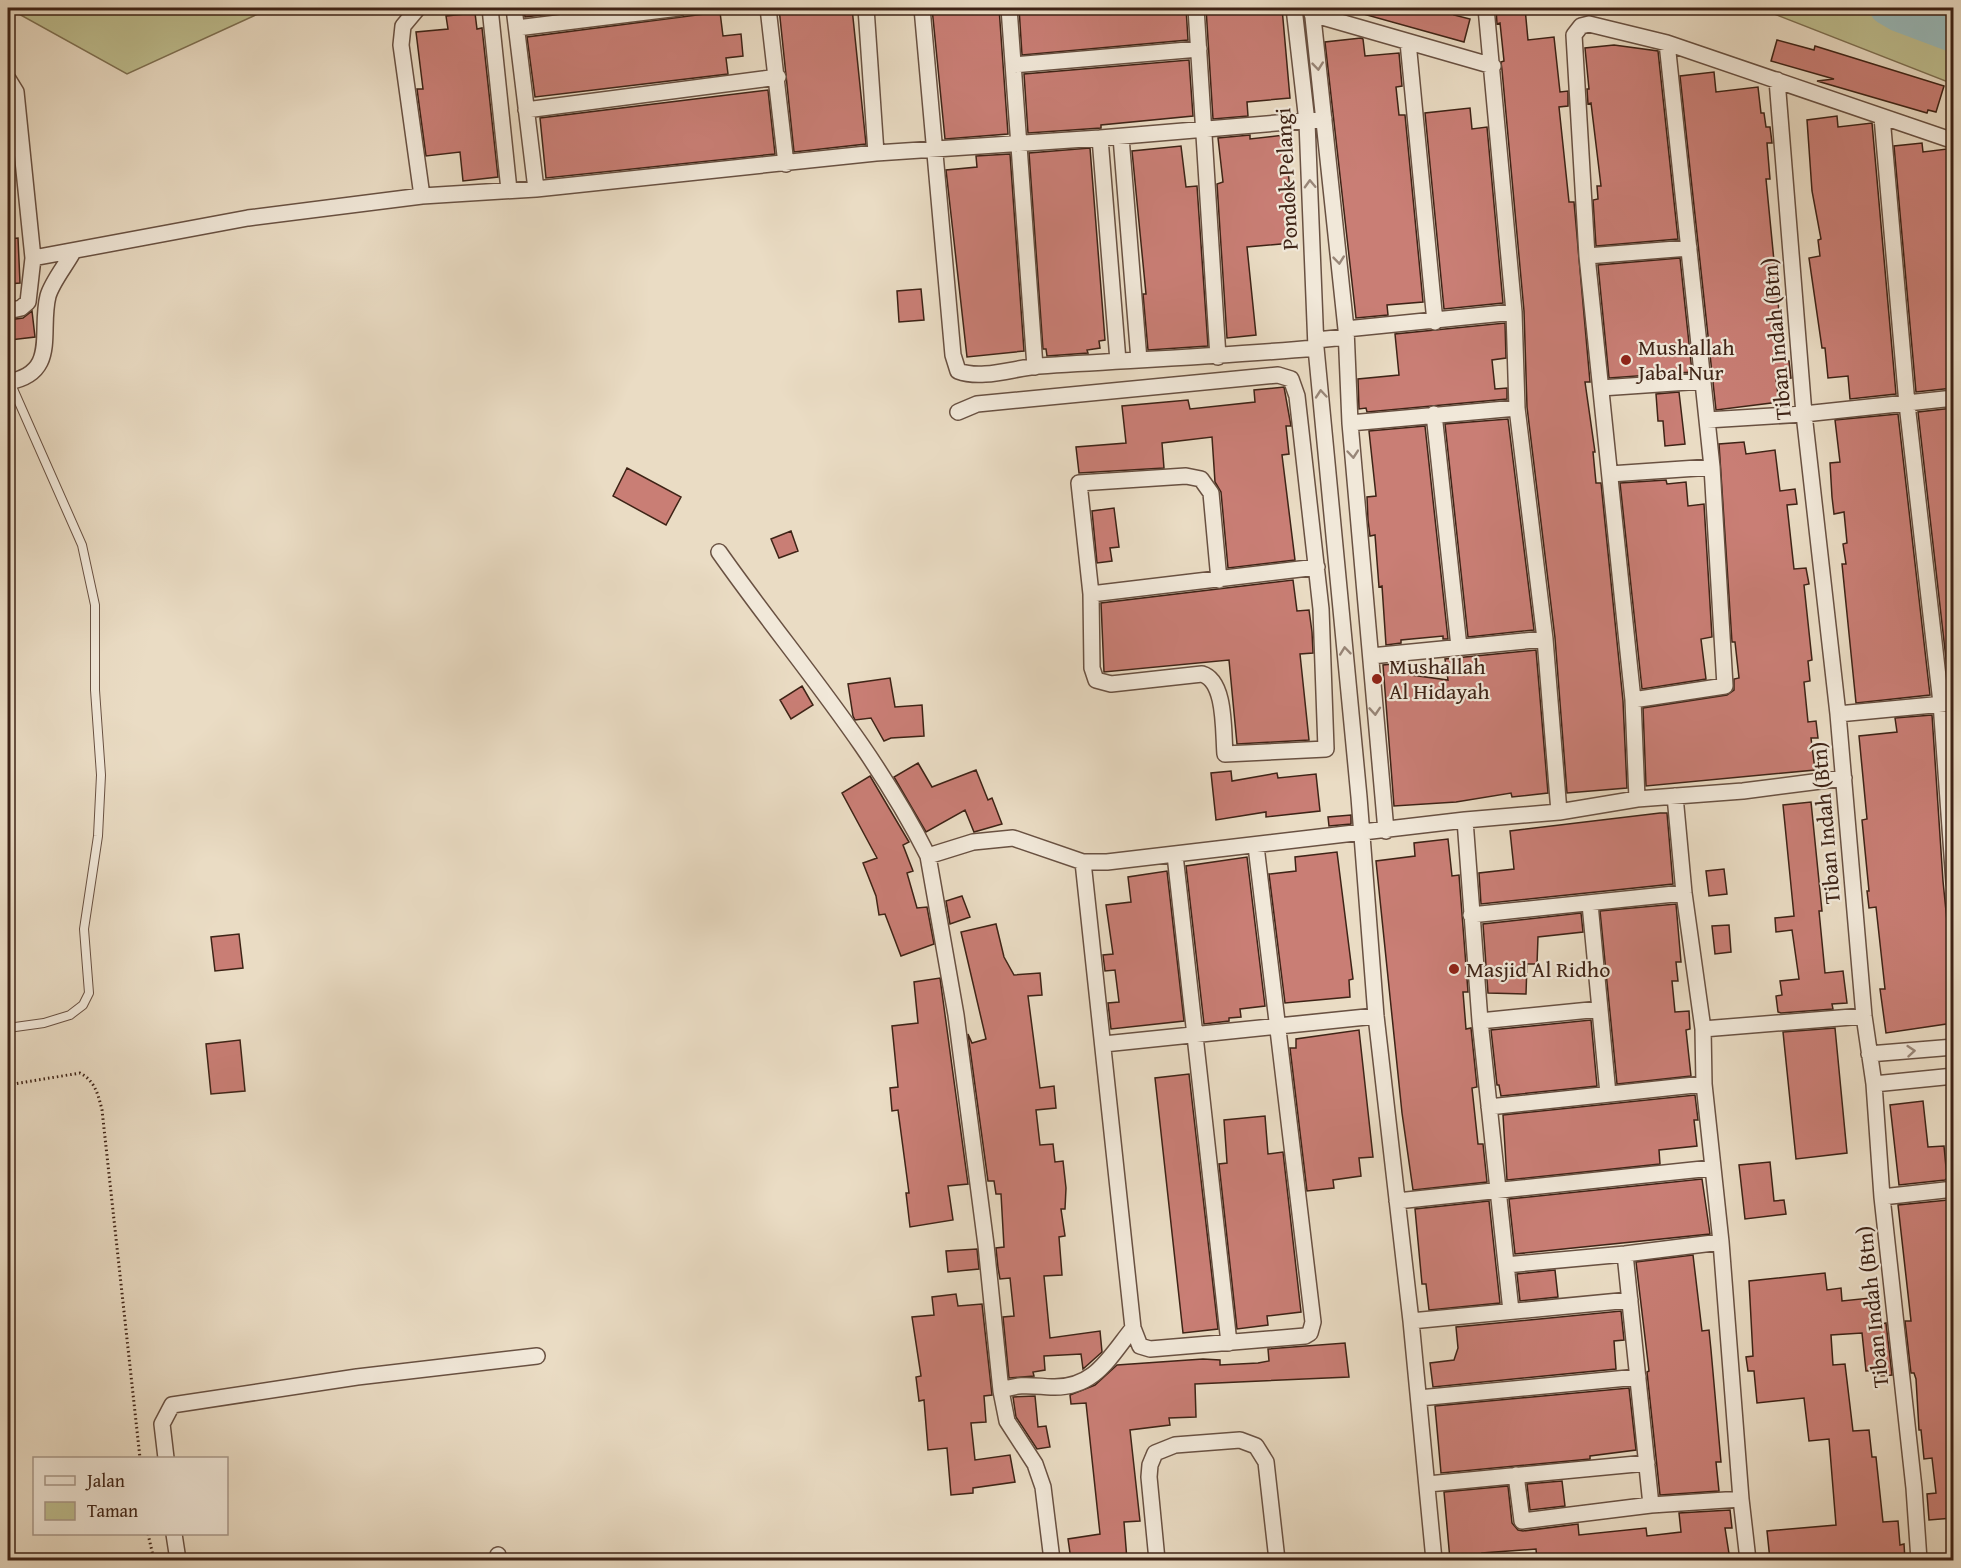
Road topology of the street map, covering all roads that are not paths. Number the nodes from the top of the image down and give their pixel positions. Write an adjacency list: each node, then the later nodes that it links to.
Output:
1 (418, 8): 36 (street)
2 (490, 8): 35 (street)
3 (514, 8): 13 (street)
4 (679, 8): 13 (street)
5 (768, 8): 19 (street)
6 (866, 8): 32 (street)
7 (922, 8): 31 (street)
8 (1009, 8): 17 (street)
9 (1196, 8): 16 (street)
10 (1294, 8): 25 (street, Pondok Pelangi)
11 (1486, 8): 18 (street)
12 (1312, 11): 14 (street); 24 (street, one-way to 24)
13 (517, 28): 22 (street)
14 (1408, 42): 18 (street); 45 (street)
15 (1667, 43): 21 (street); 37 (street); 39 (street)
16 (1199, 49): 17 (street); 26 (street)
17 (1014, 65): 30 (street)
18 (1493, 66): 44 (street)
19 (778, 77): 22 (street); 33 (street)
20 (8, 79): 40 (street)
21 (1778, 80): 23 (street); 60 (street, Tiban Indah (Btn))
22 (526, 110): 34 (street)
23 (1882, 117): 29 (street); 56 (street)
24 (1324, 119): 25 (street); 46 (street, one-way to 46)
25 (1307, 122): 26 (street); 47 (street, Pondok Pelangi, one-way to 25)
26 (1203, 130): 27 (street); 48 (street)
27 (1121, 137): 28 (street); 49 (street)
28 (1100, 138): 30 (street); 50 (street)
29 (1953, 141)
30 (1017, 143): 31 (street); 51 (street)
31 (936, 150): 32 (street); 51 (street)
32 (876, 153): 33 (street)
33 (786, 164): 34 (street)
34 (536, 189): 35 (street)
35 (509, 190): 36 (street)
36 (422, 196): 38 (street)
37 (1689, 249): 39 (street); 52 (street)
38 (73, 252): 40 (street); 42 (street)
39 (1587, 256): 54 (street)
40 (33, 258): 41 (street)
41 (30, 286): 42 (street); 43 (street)
42 (48, 295): 53 (street)
43 (8, 311)
44 (1514, 312): 45 (street); 57 (street)
45 (1435, 322): 46 (street)
46 (1346, 333): 47 (street); 62 (street)
47 (1316, 344): 48 (street); 69 (street, Pondok Pelangi, one-way to 47)
48 (1218, 357): 49 (street)
49 (1139, 360): 50 (street)
50 (1118, 361): 51 (street)
51 (1035, 367)
52 (1703, 381): 54 (street); 61 (street)
53 (9, 382): 97 (lane)
54 (1600, 388): 64 (street)
55 (1953, 398): 56 (street)
56 (1907, 404): 60 (street); 75 (street)
57 (1517, 408): 59 (street); 71 (street)
58 (957, 412): 66 (street)
59 (1434, 414): 62 (street); 72 (street)
60 (1804, 414): 61 (street); 76 (street, Tiban Indah (Btn))
61 (1707, 420): 63 (street)
62 (1350, 423): 73 (street, one-way to 73)
63 (1712, 467): 64 (street); 74 (street)
64 (1610, 474): 74 (street)
65 (718, 552): 85 (street)
66 (1317, 567): 67 (street); 70 (street)
67 (1219, 580): 68 (street); 68 (street)
68 (1091, 594): 70 (street)
69 (1340, 607): 70 (street); 83 (street, Pondok Pelangi, one-way to 69)
70 (1321, 609)
71 (1545, 639): 72 (street); 80 (street)
72 (1459, 647): 73 (street)
73 (1371, 656): 82 (street, one-way to 82)
74 (1633, 699): 79 (street)
75 (1947, 703): 76 (street); 88 (street)
76 (1838, 714): 77 (street, Tiban Indah (Btn))
77 (1844, 778): 78 (street); 94 (street, Tiban Indah (Btn))
78 (1675, 796): 79 (street); 89 (street)
79 (1637, 799): 80 (street)
80 (1559, 812): 81 (street)
81 (1465, 820): 82 (street); 91 (street)
82 (1386, 831): 83 (street)
83 (1362, 834): 84 (street); 93 (street, Pondok Pelangi)
84 (1256, 846): 86 (street); 96 (street)
85 (928, 855): 87 (street); 123 (street)
86 (1175, 855): 87 (street); 99 (street)
87 (1083, 862): 100 (street)
88 (1953, 874)
89 (1684, 893): 90 (street); 98 (street)
90 (1590, 904): 91 (street); 92 (street)
91 (1471, 915): 95 (street)
92 (1600, 1009): 95 (street); 106 (street)
93 (1376, 1016): 96 (street); 112 (street, Pondok Pelangi)
94 (1864, 1016): 98 (street); 102 (street, Tiban Indah (Btn))
95 (1480, 1021): 107 (street)
96 (1276, 1025): 99 (street); 120 (street)
97 (8, 1028)
98 (1703, 1029): 104 (street)
99 (1196, 1033): 100 (street); 120 (street)
100 (1104, 1044): 119 (street)
101 (1953, 1047): 102 (street, one-way to 101)
102 (1869, 1054): 105 (street, Tiban Indah (Btn))
103 (1953, 1076): 105 (street)
104 (1704, 1084): 106 (street); 108 (street)
105 (1874, 1084): 111 (street, Tiban Indah (Btn))
106 (1608, 1094): 107 (street)
107 (1489, 1107): 109 (street)
108 (1712, 1168): 109 (street); 113 (street)
109 (1497, 1190): 112 (street); 115 (street)
110 (1953, 1190): 111 (street)
111 (1882, 1197): 138 (street, Tiban Indah (Btn))
112 (1397, 1201): 118 (street, Pondok Pelangi)
113 (1720, 1242): 114 (street); 129 (street)
114 (1625, 1254): 115 (street); 116 (street)
115 (1506, 1264): 117 (street)
116 (1630, 1300): 117 (street); 122 (street)
117 (1510, 1311): 118 (street)
118 (1411, 1321): 124 (street, Pondok Pelangi)
119 (1133, 1328): 120 (street); 123 (street)
120 (1229, 1343)
121 (537, 1356): 125 (street)
122 (1638, 1377): 124 (street); 126 (street)
123 (1001, 1392): 133 (street)
124 (1419, 1398): 128 (street, Pondok Pelangi)
125 (166, 1457)
126 (1647, 1463): 127 (street); 130 (street)
127 (1516, 1475): 128 (street); 130 (street)
128 (1428, 1484): 136 (street, Pondok Pelangi)
129 (1741, 1499): 130 (street); 137 (street)
130 (1651, 1505)
131 (174, 1535): 132 (street)
132 (178, 1560)
133 (1052, 1560)
134 (1157, 1560): 135 (street)
135 (1277, 1560)
136 (1434, 1560)
137 (1748, 1560)
138 (1919, 1560)

